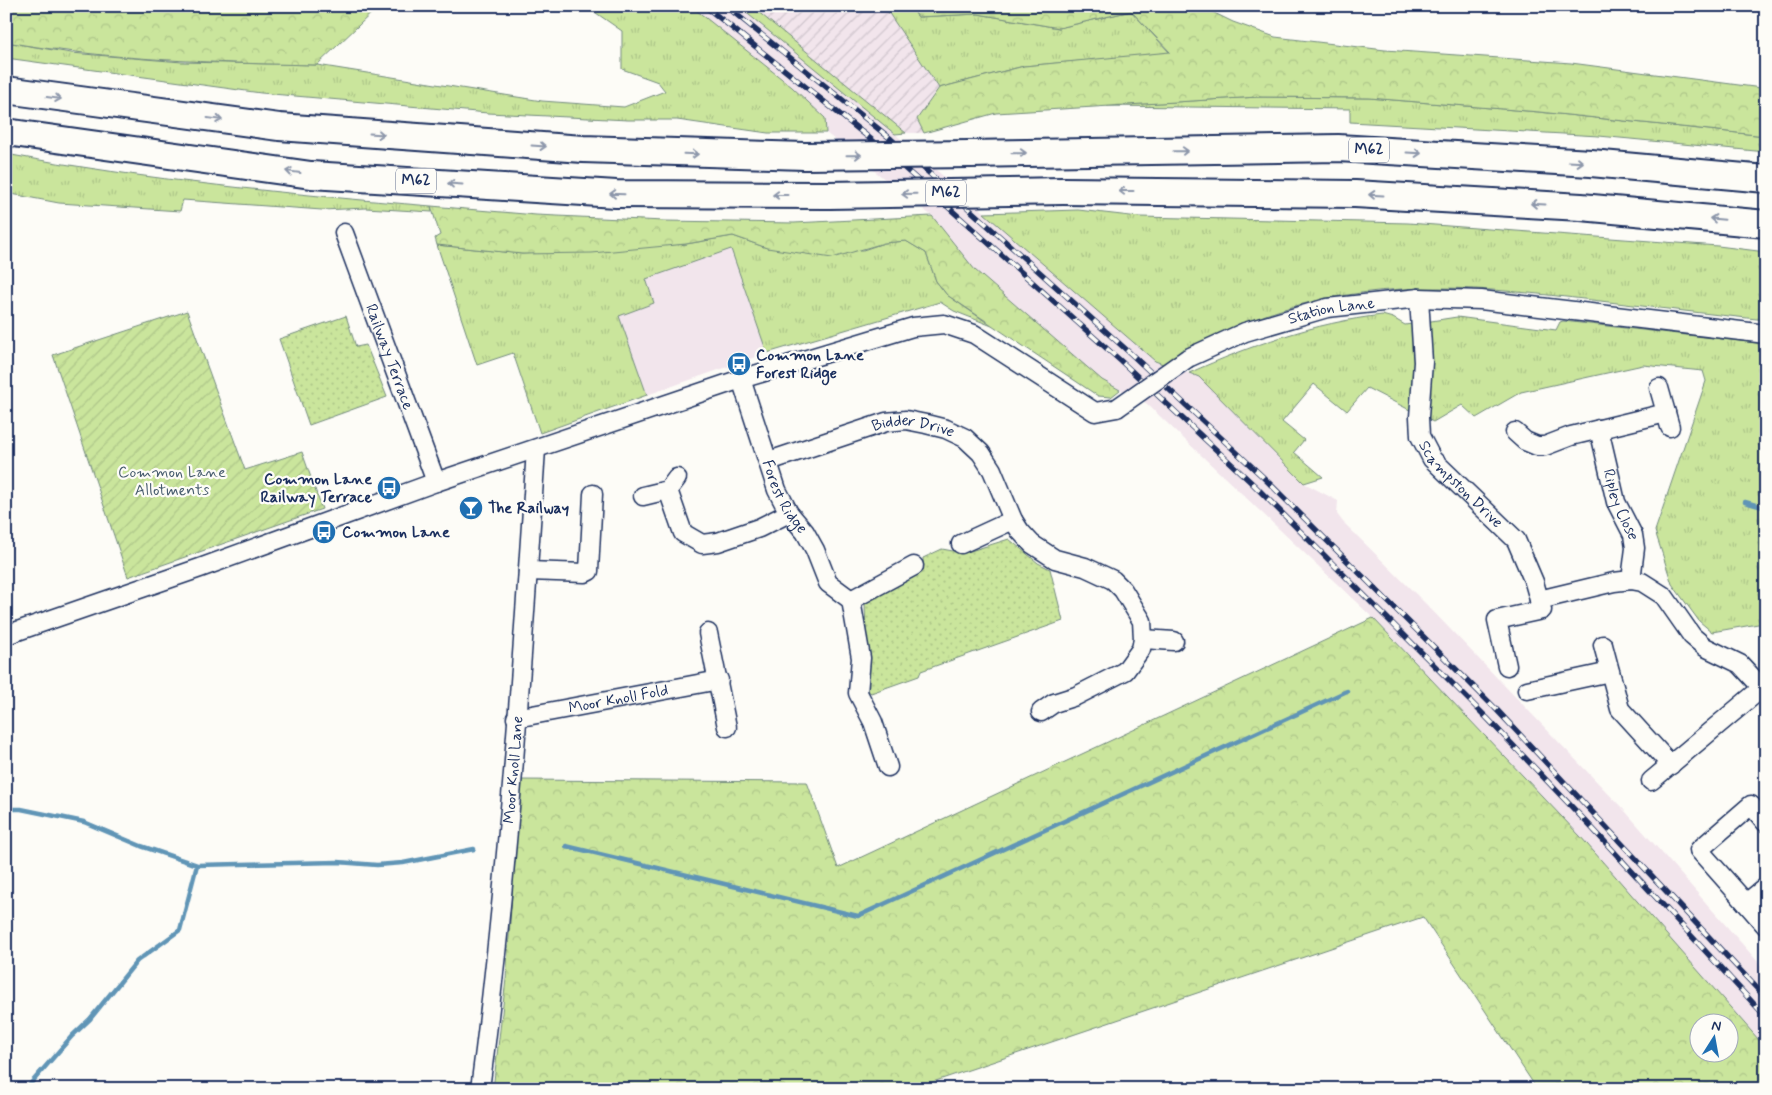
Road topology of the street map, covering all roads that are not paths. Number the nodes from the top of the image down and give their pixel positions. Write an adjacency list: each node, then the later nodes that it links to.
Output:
1 (6, 90): 3 (highway, M62, one-way to 3, bridge)
2 (6, 132): 4 (highway, M62, one-way to 2, bridge)
3 (1766, 179)
4 (1766, 224)
5 (344, 233): 14 (street, Railway Terrace)
6 (1419, 298): 7 (street, Station Lane); 8 (street, Station Lane, bridge); 24 (street, Scampston Drive)
7 (1766, 334)
8 (740, 379): 12 (street); 13 (street, Forest Ridge)
9 (1660, 388): 10 (street)
10 (1599, 429): 11 (street); 22 (street, Ripley Close)
11 (1514, 433)
12 (536, 449): 14 (street); 21 (street, Moor Knoll Lane)
13 (769, 461): 17 (street, Forest Ridge); 18 (street, Bidder Drive)
14 (436, 482): 26 (street)
15 (593, 494): 21 (street)
16 (643, 496): 17 (street)
17 (789, 513): 23 (street, Forest Ridge)
18 (1014, 520): 19 (street); 27 (street, Bidder Drive)
19 (961, 544)
20 (914, 566): 23 (street)
21 (528, 571): 36 (street, Moor Knoll Lane)
22 (1631, 580): 24 (street); 34 (street)
23 (851, 600): 39 (street)
24 (1540, 605): 30 (street)
25 (708, 633): 32 (street)
26 (6, 635)
27 (1143, 639): 28 (street); 35 (street)
28 (1174, 641)
29 (1603, 645): 31 (street)
30 (1507, 666)
31 (1610, 672): 33 (street); 38 (street)
32 (719, 680): 36 (street, Moor Knoll Fold); 37 (street)
33 (1527, 690)
34 (1764, 690): 38 (street)
35 (1041, 712)
36 (516, 718): 45 (street, Moor Knoll Lane)
37 (727, 727)
38 (1671, 765): 40 (street)
39 (888, 768)
40 (1652, 781)
41 (1766, 823): 43 (street)
42 (1766, 886): 43 (street)
43 (1746, 903): 44 (street)
44 (1766, 926)
45 (480, 1089)

